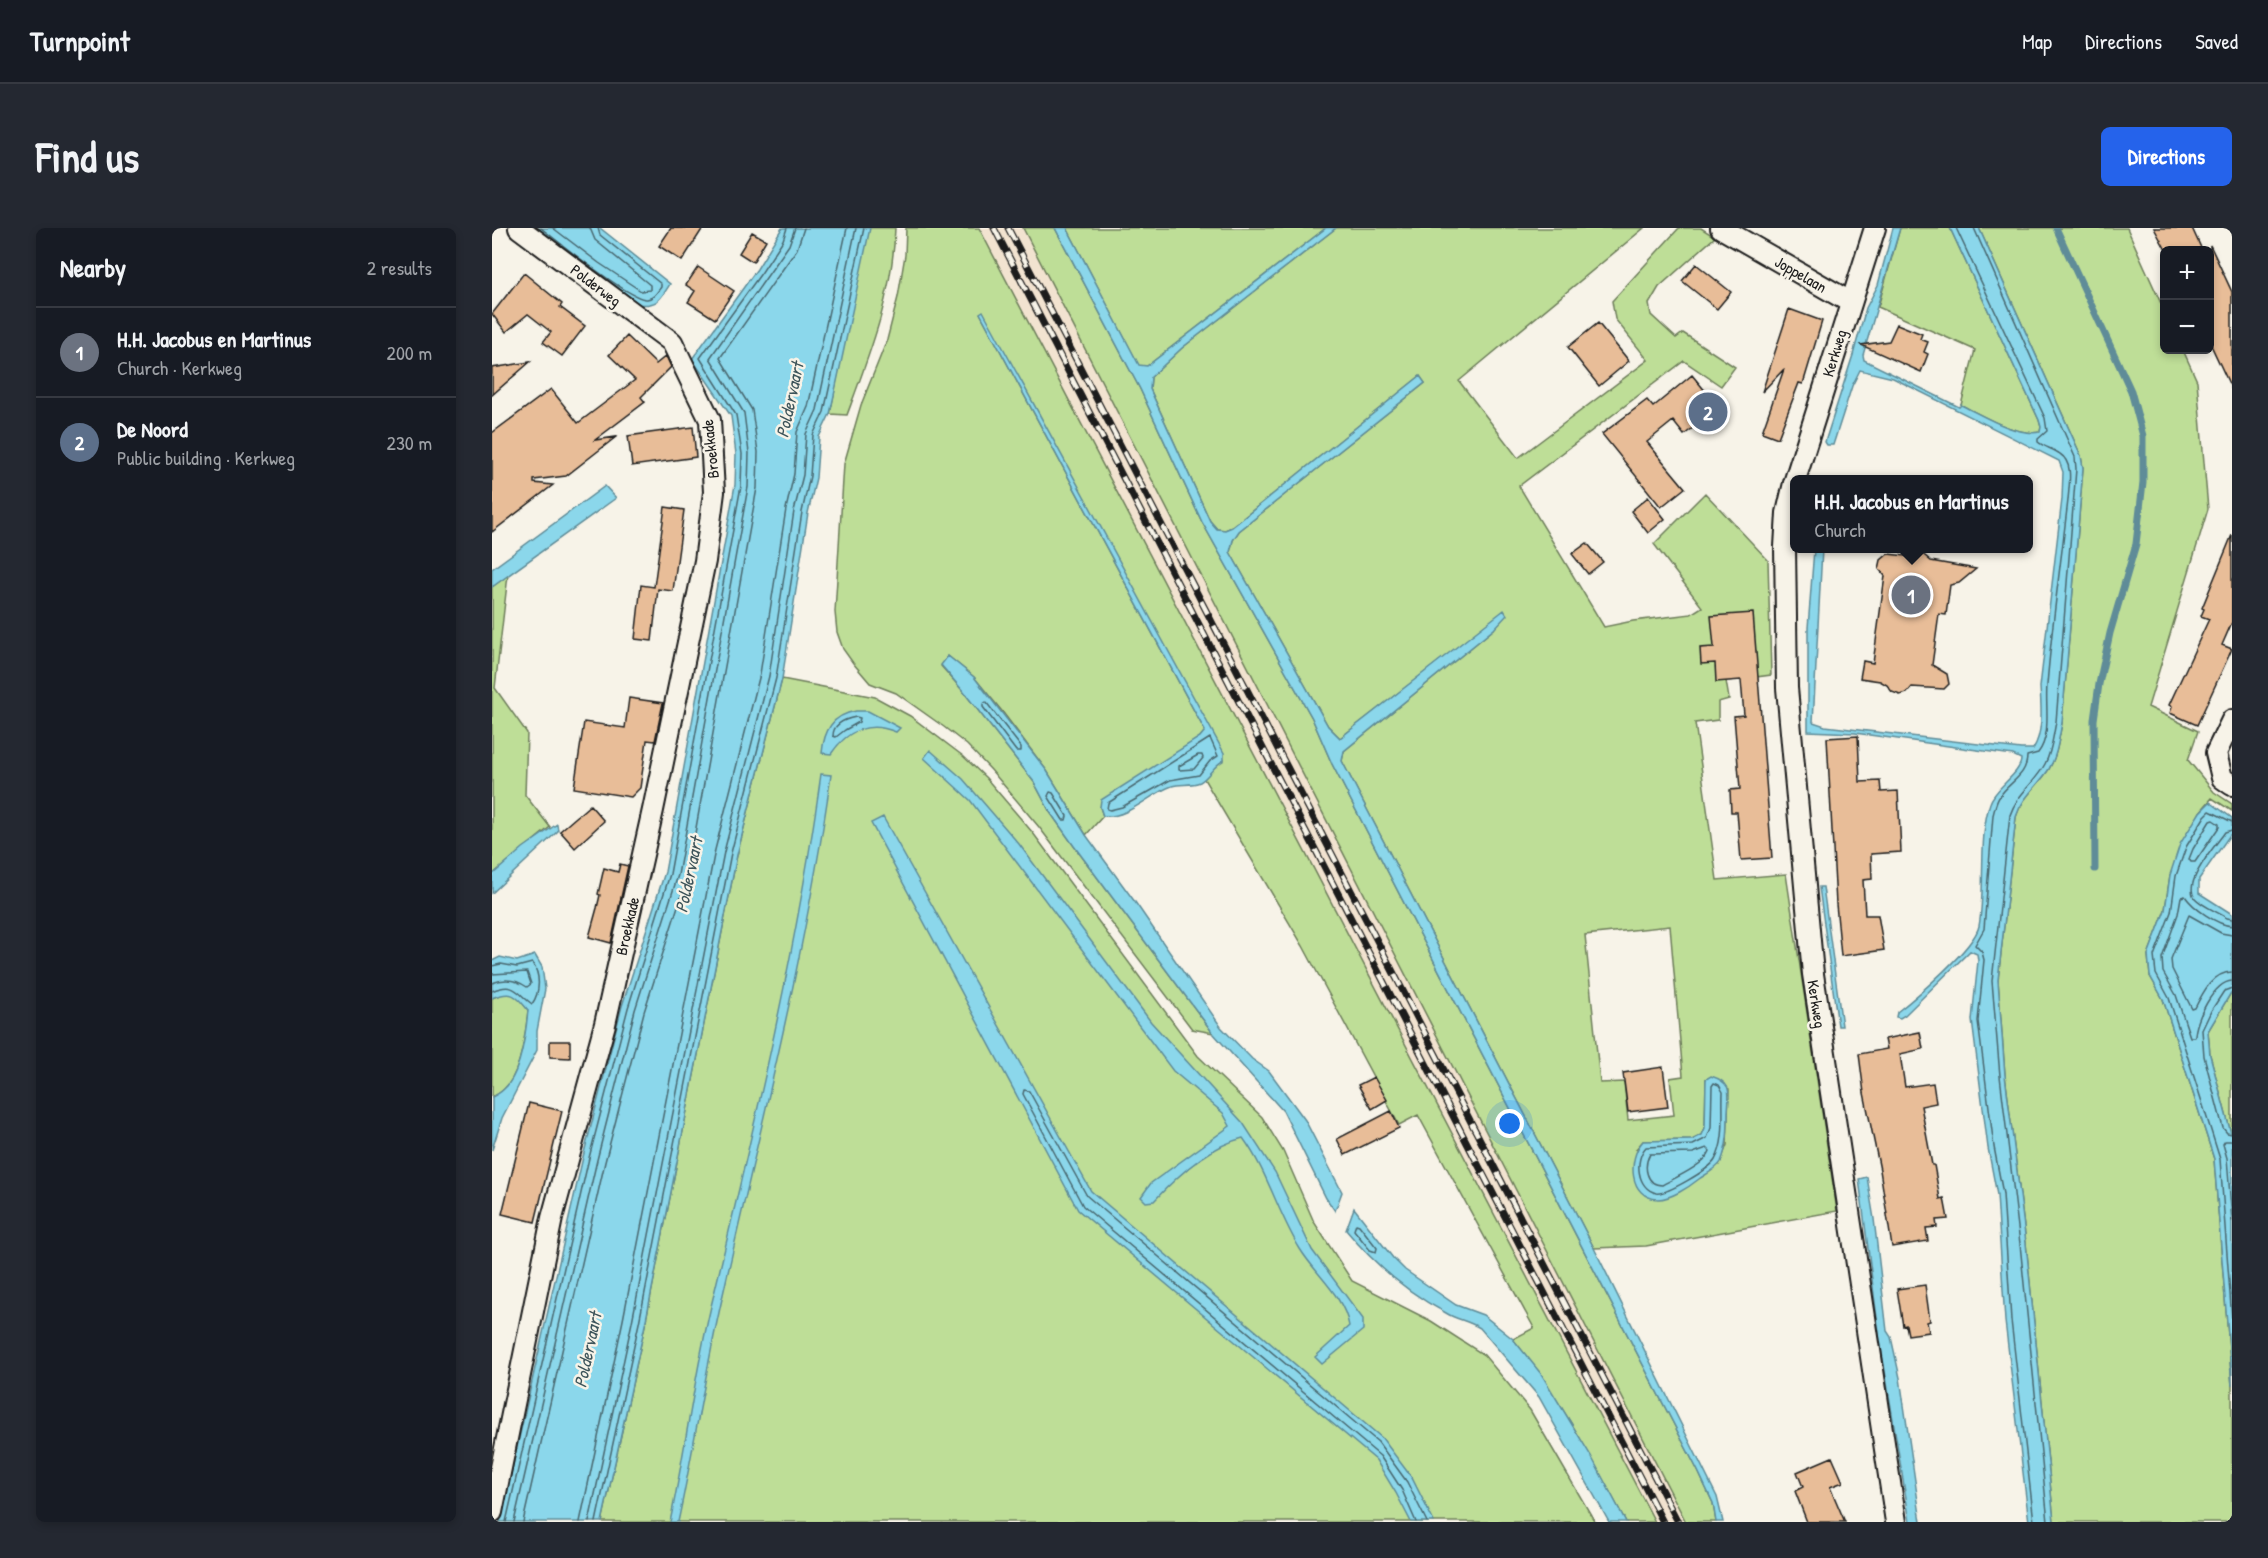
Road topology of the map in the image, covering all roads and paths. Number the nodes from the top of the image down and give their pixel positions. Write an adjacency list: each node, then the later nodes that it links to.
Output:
1 (519, 228): 5 (street, Polderweg)
2 (1721, 228): 4 (street, Joppelaan)
3 (1875, 228): 4 (street, Kerkweg)
4 (1850, 302): 6 (street, Kerkweg)
5 (672, 342): 10 (street, Broekkade)
6 (1796, 475)
7 (1790, 499): 11 (street, Kerkweg)
8 (2232, 720): 9 (street)
9 (2227, 782)
10 (492, 1512)
11 (1896, 1522)

